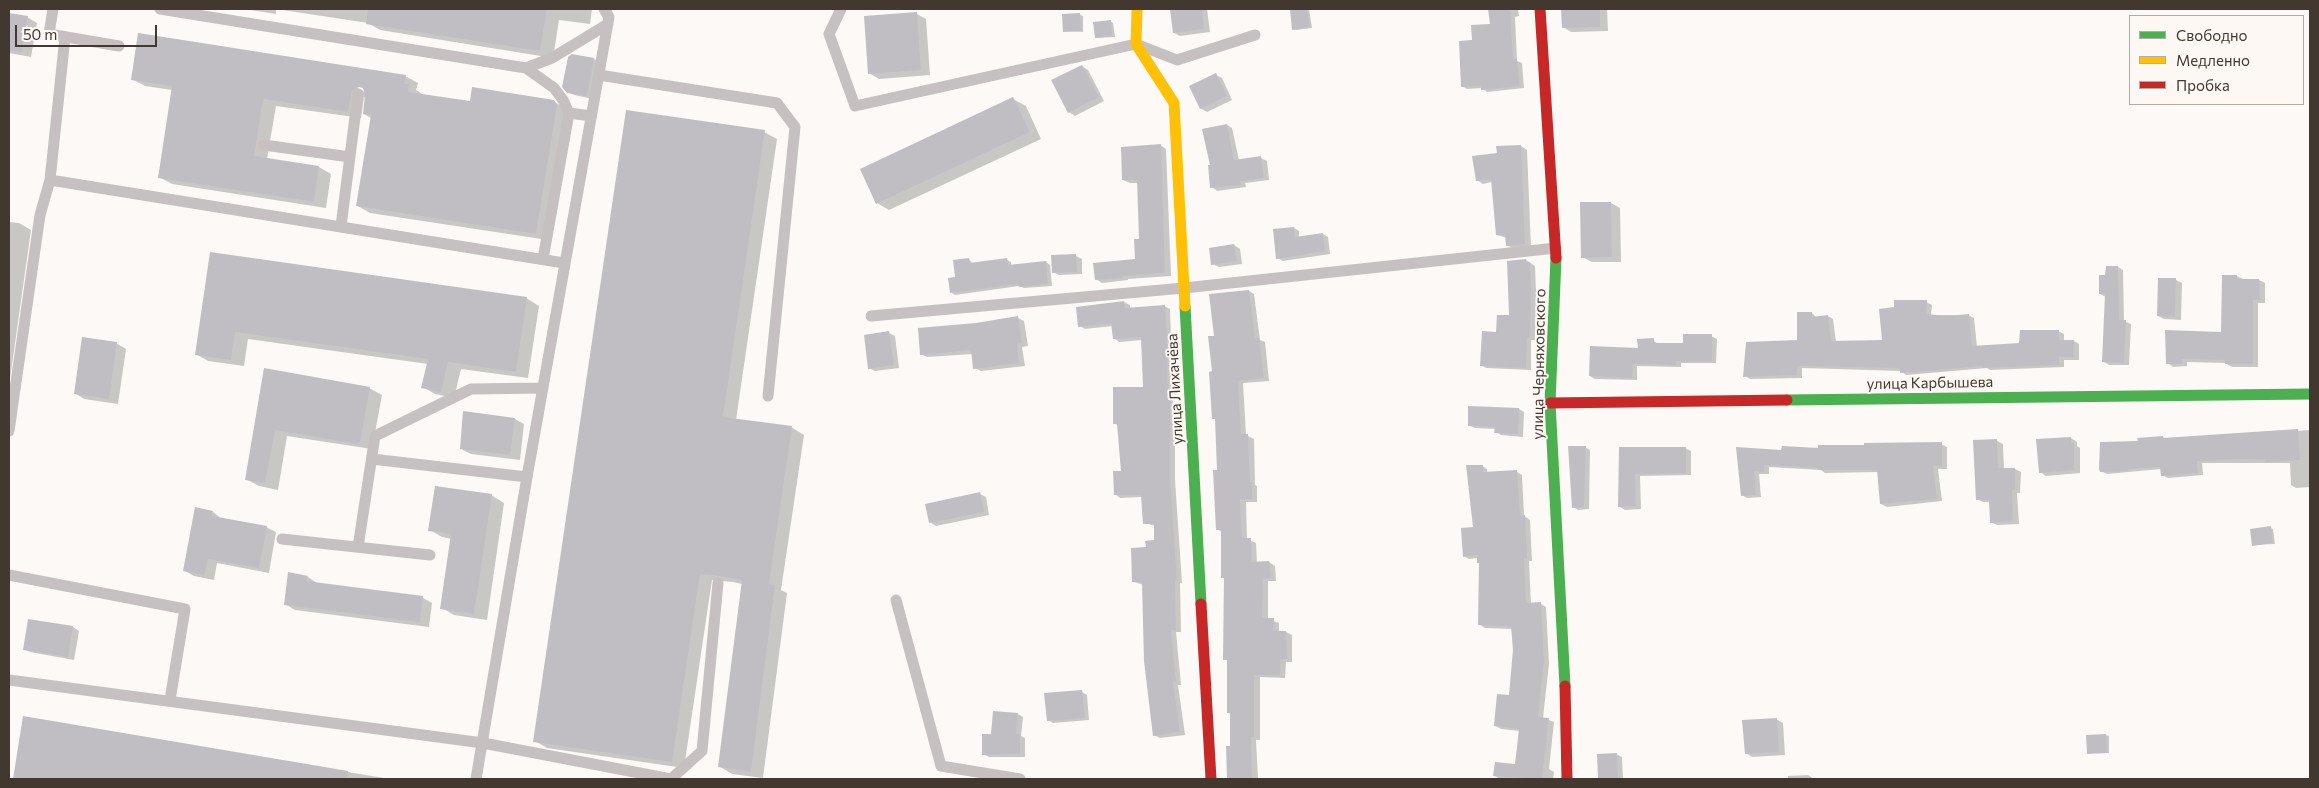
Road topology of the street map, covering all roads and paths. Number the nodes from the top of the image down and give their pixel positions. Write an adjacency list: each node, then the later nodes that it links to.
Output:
1 (52, 9): 9 (lane)
2 (160, 9): 12 (lane)
3 (604, 9): 7 (lane)
4 (841, 9): 10 (lane)
5 (1137, 9): 10 (street)
6 (1540, 9): 21 (street, улица Черняховского)
7 (608, 24): 12 (lane); 13 (lane)
8 (1255, 35): 10 (lane)
9 (65, 37): 11 (lane); 19 (lane)
10 (1136, 44): 24 (street, улица Лихачёва)
11 (120, 46)
12 (526, 68): 15 (lane)
13 (599, 74): 16 (lane); 28 (lane)
14 (358, 94): 18 (lane)
15 (569, 113): 16 (lane); 22 (lane)
16 (591, 116): 23 (lane)
17 (264, 145): 18 (lane)
18 (350, 157): 20 (lane)
19 (50, 180): 20 (lane); 30 (lane)
20 (342, 226): 22 (lane)
21 (1556, 248): 24 (lane); 29 (street, улица Черняховского)
22 (544, 259): 23 (lane)
23 (564, 263): 26 (lane)
24 (1184, 288): 25 (lane); 44 (street, улица Лихачёва)
25 (871, 316)
26 (543, 388): 31 (lane); 32 (lane)
27 (2310, 394): 29 (street, улица Карбышева)
28 (768, 396)
29 (1550, 403): 45 (street, улица Черняховского)
30 (9, 431)
31 (372, 459): 32 (lane); 34 (lane)
32 (527, 476): 41 (lane)
33 (282, 539): 34 (lane)
34 (358, 547): 35 (lane)
35 (430, 554)
36 (9, 575): 40 (lane)
37 (718, 583): 41 (lane)
38 (896, 600): 43 (lane)
39 (9, 680): 40 (lane)
40 (170, 700): 41 (lane)
41 (483, 742): 42 (lane)
42 (476, 779)
43 (1020, 779)
44 (1211, 779)
45 (1567, 779)

